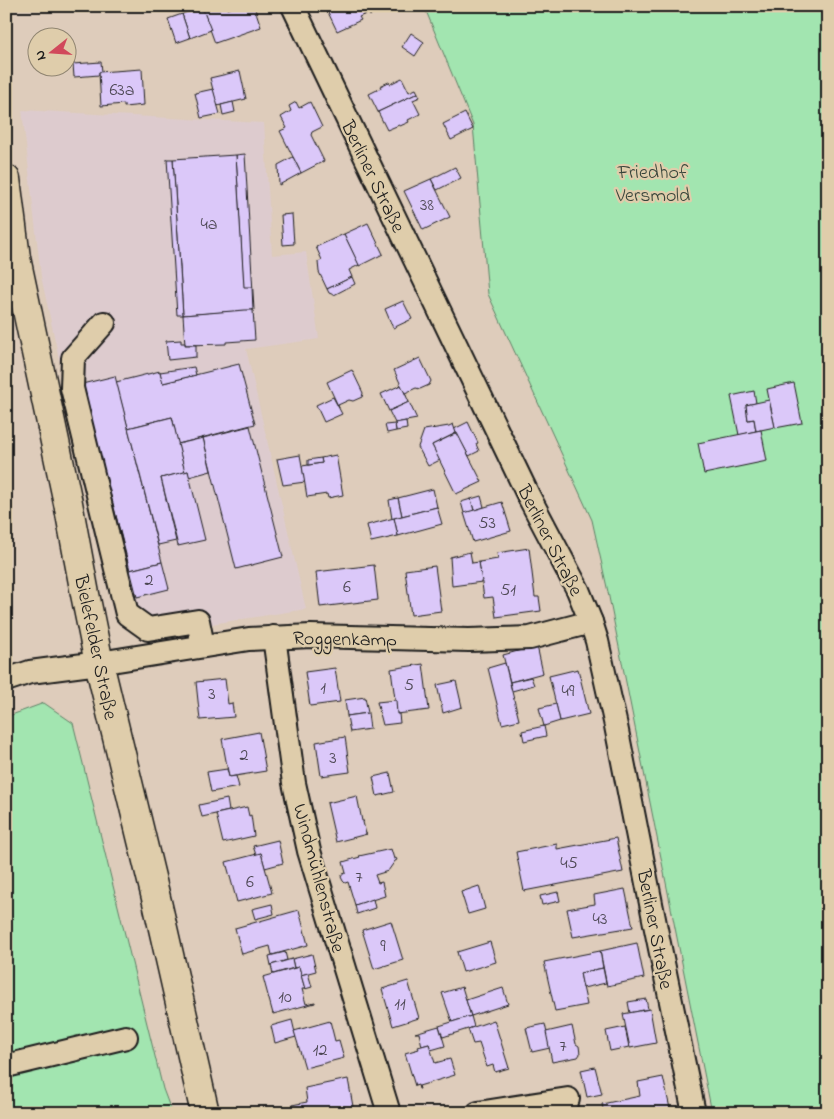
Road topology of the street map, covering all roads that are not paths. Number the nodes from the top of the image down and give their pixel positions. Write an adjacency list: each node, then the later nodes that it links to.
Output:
1 (293, 6): 4 (street, Berliner Straße)
2 (6, 179): 7 (main road, Bielefelder Straße)
3 (104, 323): 6 (street)
4 (591, 622): 5 (street, Roggenkamp); 15 (street, Berliner Straße)
5 (274, 638): 6 (street, Roggenkamp); 13 (street, Windmühlenstraße)
6 (202, 646): 7 (street, Roggenkamp)
7 (99, 663): 8 (street, Roggenkamp); 12 (main road, Bielefelder Straße)
8 (6, 680)
9 (126, 1037): 10 (street)
10 (6, 1066)
11 (568, 1099): 14 (street)
12 (205, 1113)
13 (389, 1113)
14 (478, 1113)
15 (694, 1113)

